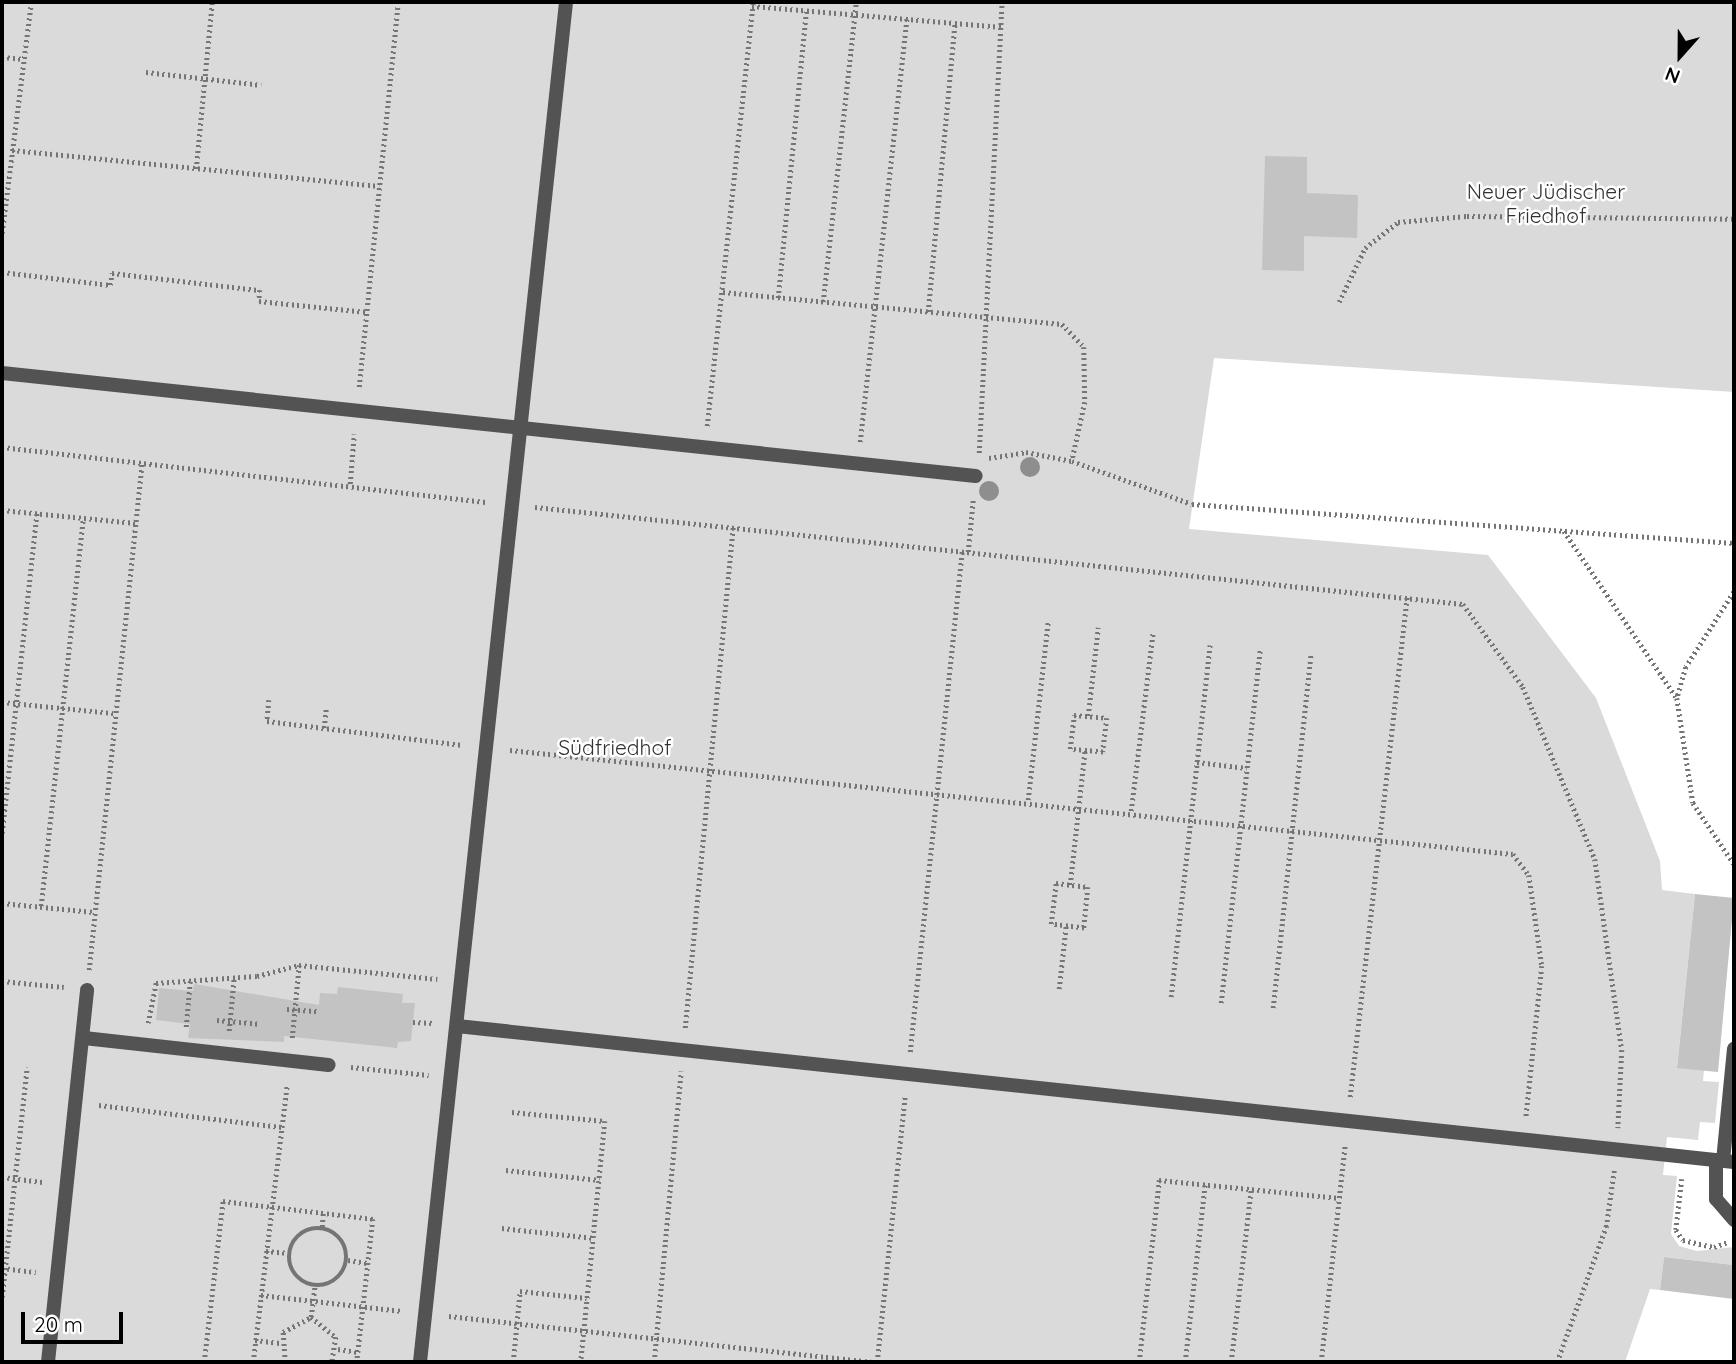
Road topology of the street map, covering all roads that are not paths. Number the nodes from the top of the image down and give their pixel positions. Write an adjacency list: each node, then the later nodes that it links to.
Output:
1 (566, 2): 3 (lane)
2 (2, 373): 3 (lane)
3 (523, 428): 4 (lane); 6 (lane)
4 (976, 476)
5 (87, 990): 7 (lane)
6 (457, 1026): 10 (lane); 13 (lane)
7 (84, 1038): 9 (lane); 12 (lane)
8 (1734, 1049): 10 (lane)
9 (329, 1065)
10 (1725, 1161): 11 (lane)
11 (1734, 1220)
12 (48, 1362)
13 (420, 1362)

